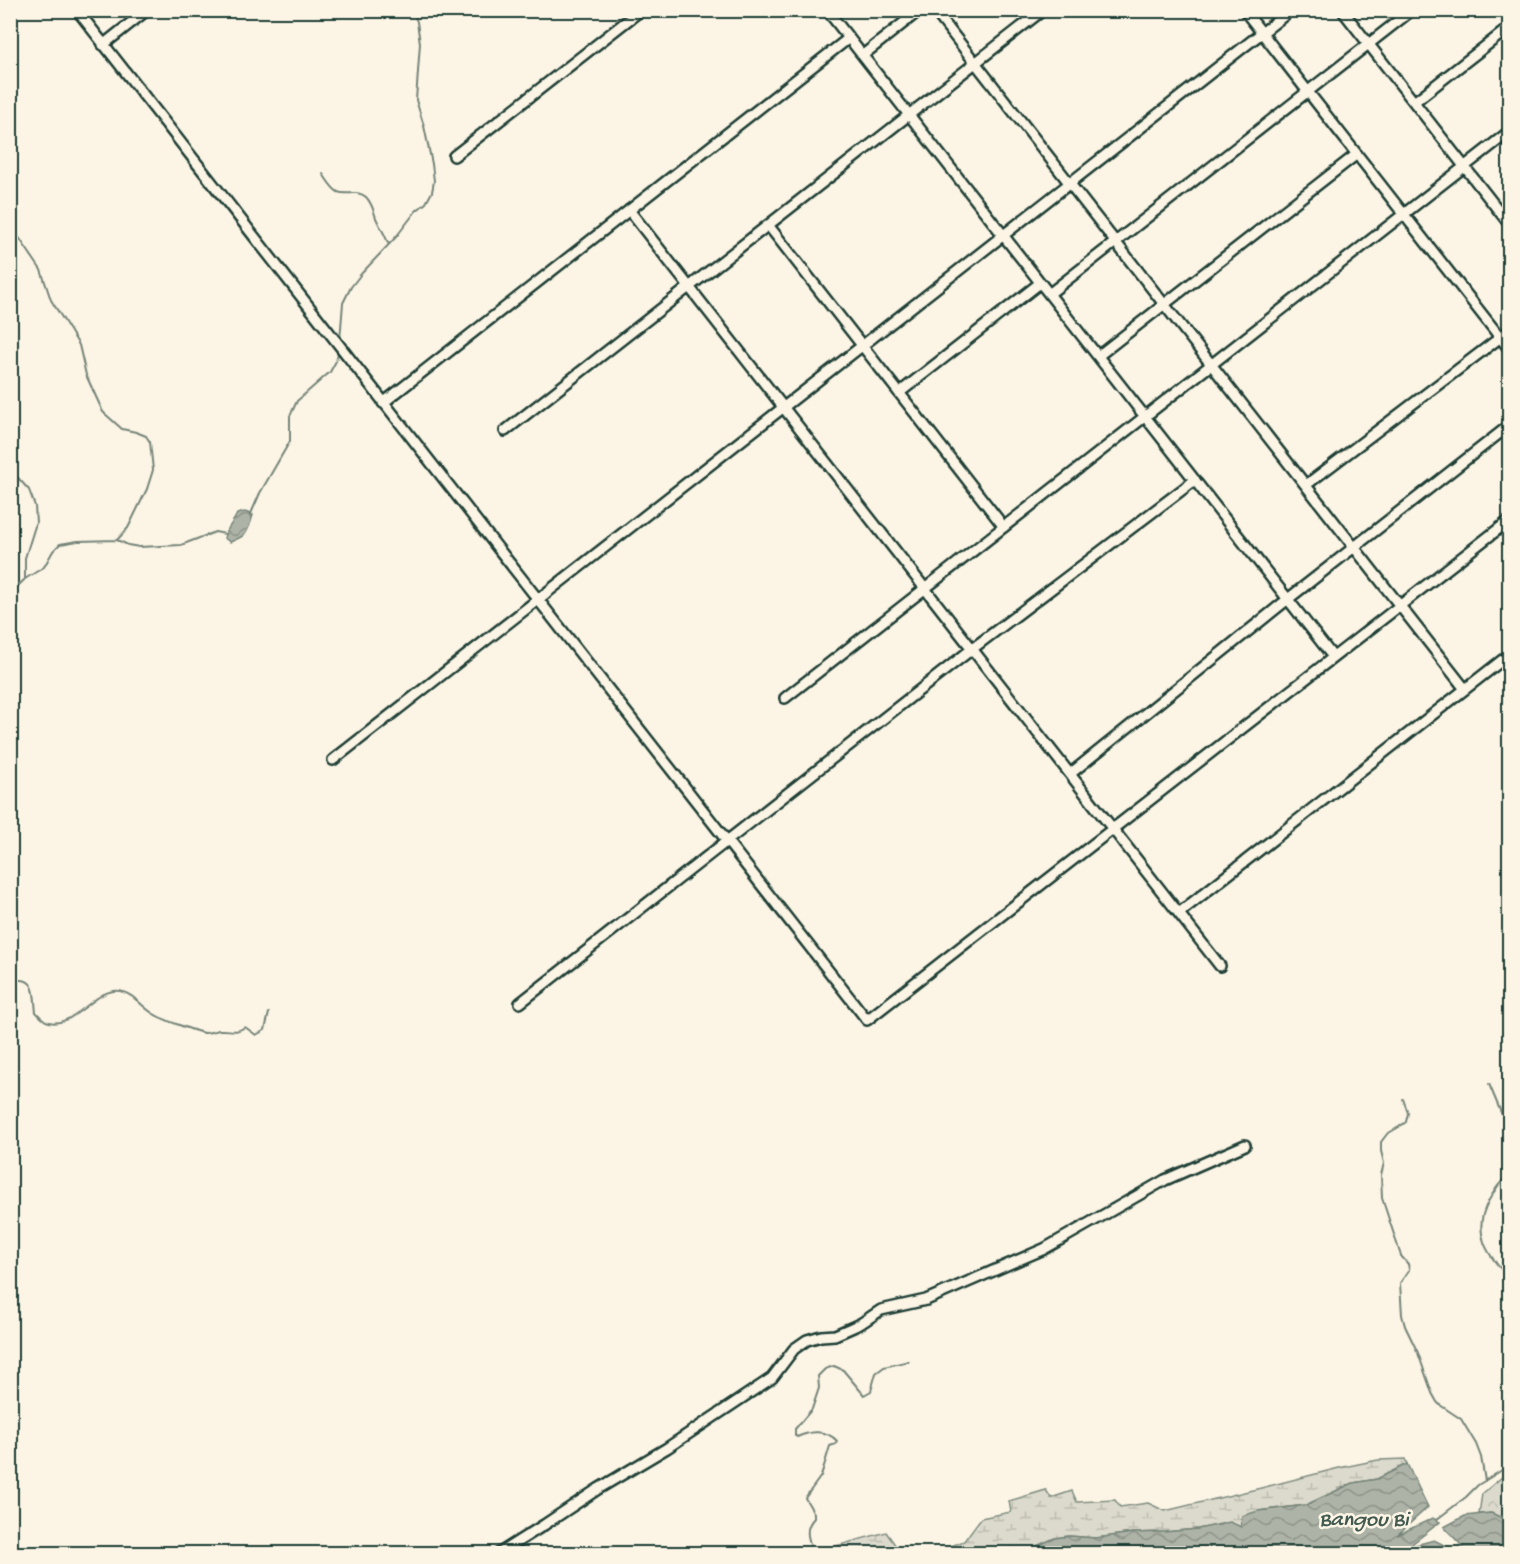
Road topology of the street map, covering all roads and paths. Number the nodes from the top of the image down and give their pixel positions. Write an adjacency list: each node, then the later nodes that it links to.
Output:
1 (76, 10): 15 (street)
2 (147, 10): 15 (street)
3 (641, 10): 24 (street)
4 (827, 10): 14 (street)
5 (920, 10): 17 (street)
6 (934, 10): 18 (street)
7 (1042, 10): 18 (street)
8 (1244, 10): 13 (street)
9 (1291, 10): 13 (street)
10 (1342, 10): 16 (street)
11 (1412, 10): 16 (street)
12 (1509, 27): 20 (street)
13 (1262, 33): 19 (street); 26 (street)
14 (849, 38): 17 (street); 27 (street)
15 (103, 45): 44 (street)
16 (1368, 45): 19 (street); 20 (street)
17 (863, 56): 21 (street)
18 (975, 63): 21 (street); 26 (street)
19 (1308, 92): 23 (street); 32 (street)
20 (1414, 102): 25 (street)
21 (909, 115): 29 (street); 31 (street)
22 (1509, 131): 25 (street)
23 (1357, 154): 28 (street); 36 (street)
24 (454, 156)
25 (1464, 166): 28 (street); 30 (street)
26 (1070, 183): 31 (street); 32 (street)
27 (629, 210): 34 (street); 44 (street)
28 (1403, 214): 38 (street); 42 (street)
29 (768, 225): 34 (street); 39 (street)
30 (1509, 225)
31 (1003, 235): 33 (street); 39 (street)
32 (1115, 242): 35 (street); 36 (street)
33 (1040, 283): 35 (street); 43 (street)
34 (689, 287): 45 (street); 48 (street)
35 (1049, 294): 41 (street)
36 (1164, 304): 41 (street); 42 (street)
37 (1509, 330): 38 (street)
38 (1500, 337): 40 (street); 50 (street)
39 (862, 346): 43 (street); 45 (street)
40 (1509, 350)
41 (1098, 356): 46 (street)
42 (1211, 364): 46 (street); 50 (street)
43 (899, 393): 52 (street)
44 (383, 403): 56 (street)
45 (783, 407): 54 (street); 56 (street)
46 (1145, 416): 49 (street); 52 (street)
47 (1509, 425): 53 (street)
48 (505, 431)
49 (1195, 480): 55 (street); 58 (street)
50 (1305, 485): 53 (street)
51 (1509, 520): 57 (street)
52 (1004, 527): 54 (street)
53 (1354, 547): 55 (street); 57 (street)
54 (925, 588): 58 (street); 62 (street)
55 (1288, 599): 60 (street); 64 (street)
56 (537, 600): 63 (street); 66 (street)
57 (1400, 606): 60 (street); 61 (street)
58 (972, 649): 64 (street); 66 (street)
59 (1509, 654): 61 (street)
60 (1334, 657): 65 (street)
61 (1465, 689): 67 (street)
62 (785, 698)
63 (333, 759)
64 (1070, 774): 65 (street)
65 (1113, 829): 66 (street); 67 (street)
66 (726, 841): 69 (street)
67 (1179, 913): 68 (street)
68 (1220, 966)
69 (520, 1003)
70 (1245, 1145): 71 (street)
71 (498, 1554)

